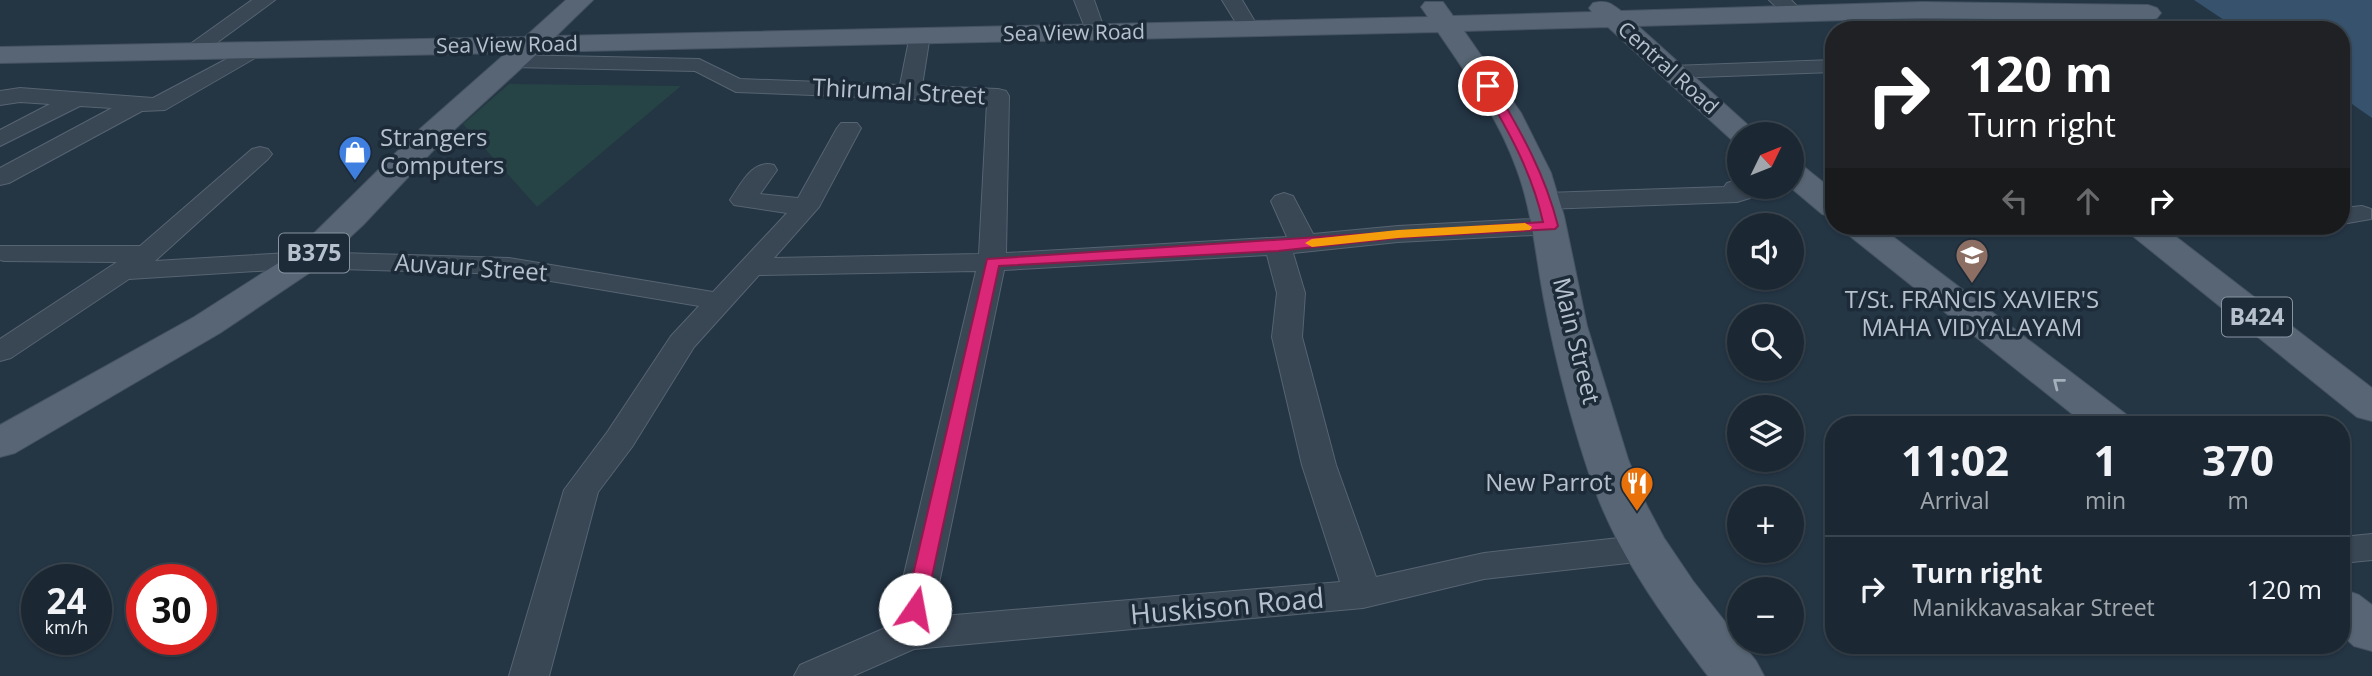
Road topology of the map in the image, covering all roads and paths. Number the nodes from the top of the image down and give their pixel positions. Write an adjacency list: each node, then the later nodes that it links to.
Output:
1 (265, 0): 14 (street)
2 (581, 0): 15 (main road, B375)
3 (1084, 0): 11 (street)
4 (1232, 0): 10 (street)
5 (1786, 7): 6 (main road, Sea View Road); 8 (main road, Sea View Road)
6 (1603, 9): 7 (main road, Sea View Road); 18 (main road, Central Road)
7 (1437, 12): 10 (main road, Sea View Road); 34 (main road, Main Street)
8 (1925, 13): 9 (main road, Sea View Road)
9 (2148, 13)
10 (1250, 30): 11 (main road, Sea View Road)
11 (1096, 34): 12 (main road, Sea View Road)
12 (920, 36): 15 (main road, Sea View Road); 19 (street)
13 (255, 50): 14 (main road, Sea View Road); 15 (main road, Sea View Road); 22 (street)
14 (193, 51): 16 (main road, Sea View Road)
15 (520, 53): 19 (street, Thirumal Street); 40 (main road, B375)
16 (0, 55)
17 (1825, 66): 18 (street)
18 (1672, 72): 23 (main road, Central Road)
19 (910, 92): 41 (street, Thirumal Street)
20 (0, 99): 21 (street)
21 (75, 100): 22 (street); 25 (street)
22 (137, 104): 28 (street)
23 (1729, 122)
24 (849, 128): 33 (street)
25 (0, 139)
26 (260, 154): 39 (street)
27 (765, 170): 33 (street)
28 (0, 178)
29 (1804, 186): 32 (main road)
30 (1727, 195): 34 (street)
31 (1284, 201): 37 (street)
32 (1825, 201)
33 (806, 206): 42 (street)
34 (1548, 213): 37 (street); 50 (main road, Main Street)
35 (1869, 235): 47 (main road, one-way to 35)
36 (2153, 235): 46 (main road, B424)
37 (1291, 245): 41 (street); 52 (street)
38 (4, 253): 39 (street)
39 (147, 254): 43 (street)
40 (306, 260): 43 (street, Auvaur Street); 44 (street, Auvaur Street); 48 (main road, B375)
41 (992, 262): 42 (street); 55 (street, Thirumal Street)
42 (750, 267): 44 (street)
43 (122, 271): 45 (street)
44 (718, 301): 56 (street)
45 (0, 352)
46 (2372, 408)
47 (2101, 416)
48 (0, 443)
49 (2372, 547): 51 (street)
50 (1646, 548): 52 (street, Huskison Road); 58 (main road, Main Street)
51 (2350, 549)
52 (1363, 594): 55 (street, Huskison Road)
53 (2350, 614): 54 (main road)
54 (2372, 632)
55 (909, 634): 57 (street, Huskison Road)
56 (529, 676)
57 (814, 676)
58 (1738, 676)

